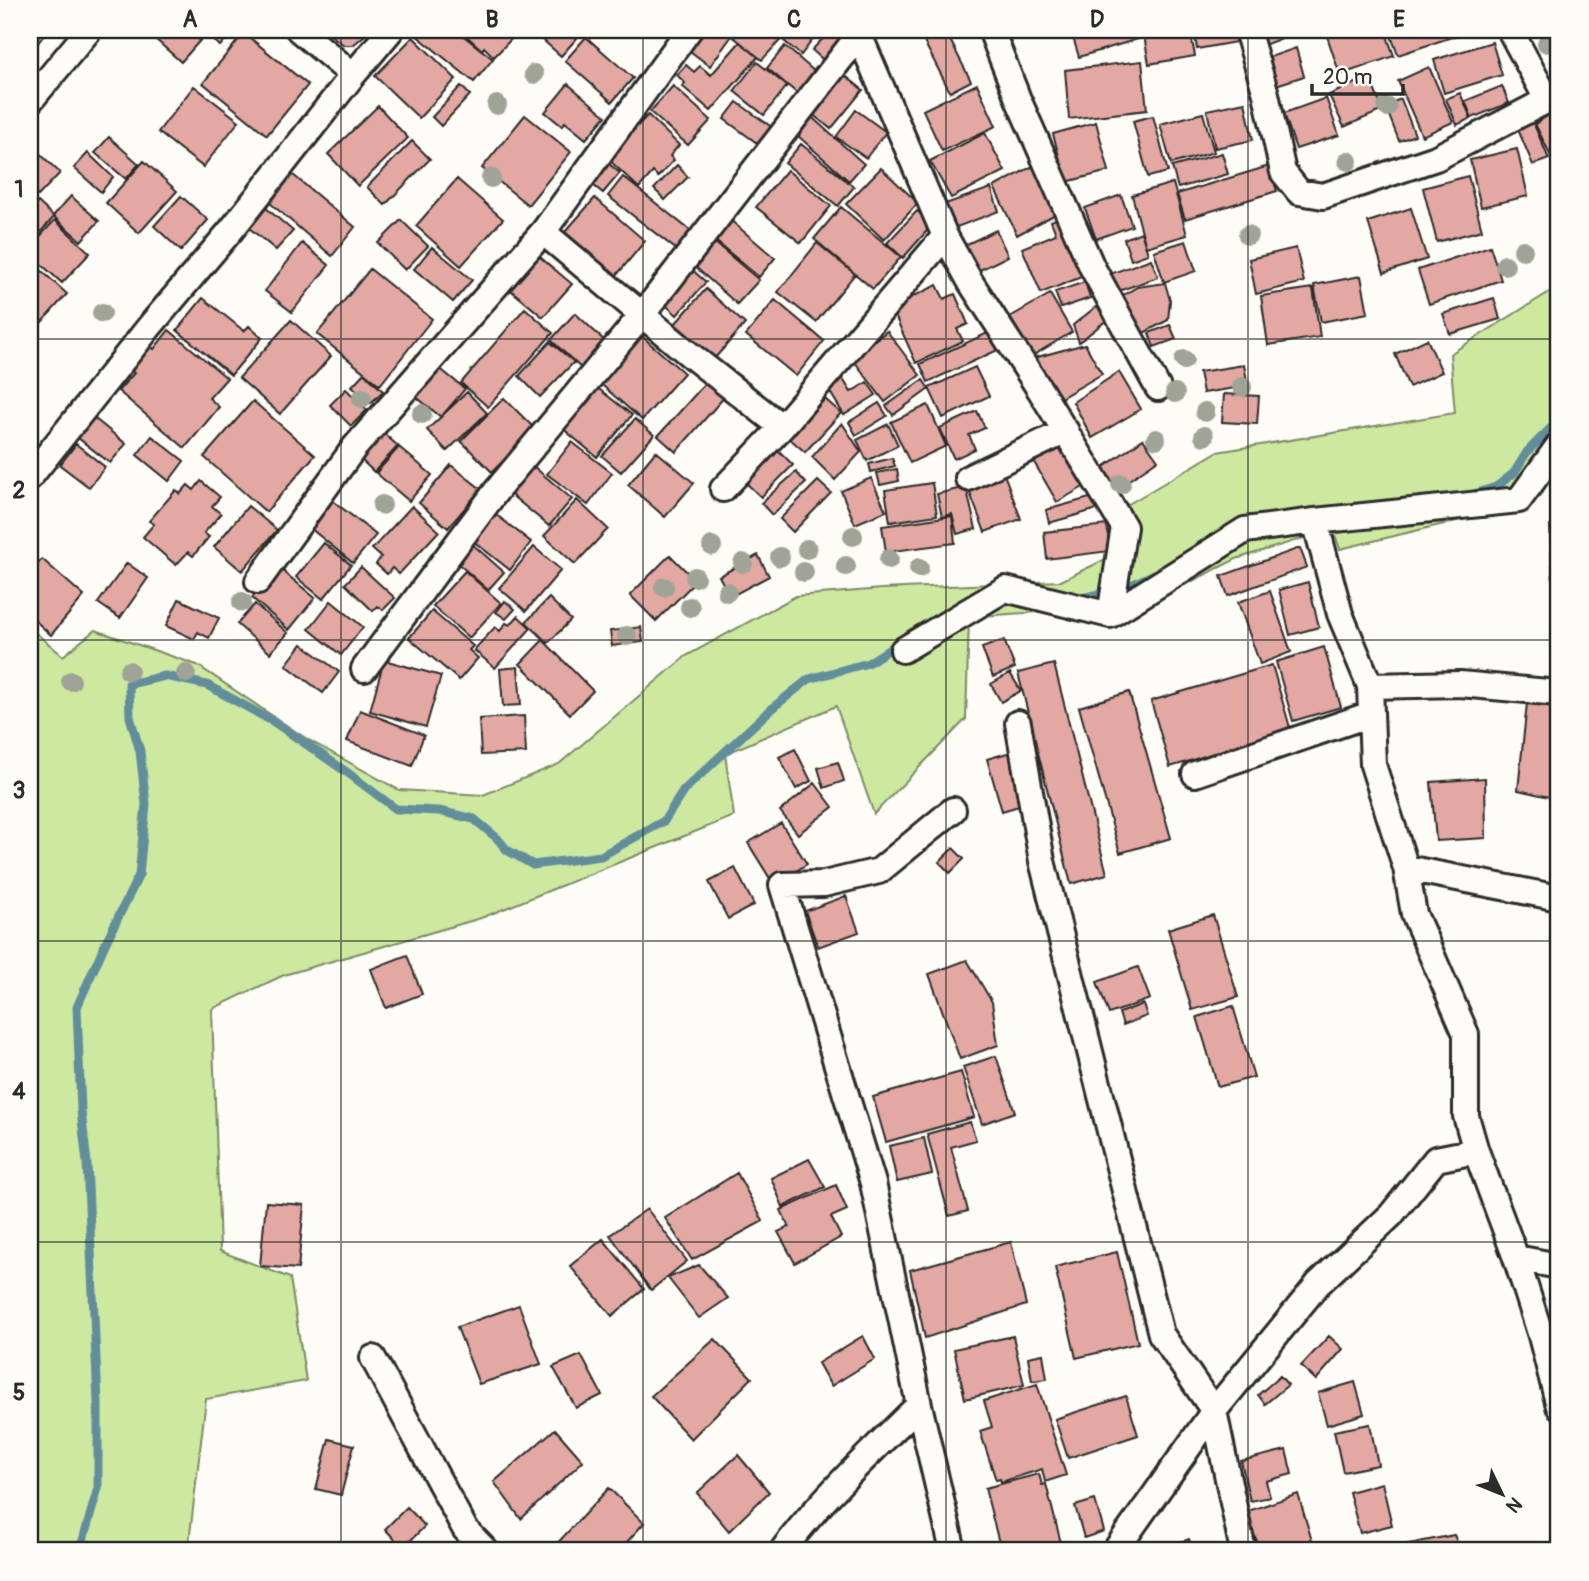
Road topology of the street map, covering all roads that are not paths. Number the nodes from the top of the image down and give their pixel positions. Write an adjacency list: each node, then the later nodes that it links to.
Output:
1 (89, 30): 11 (street)
2 (299, 30): 9 (street)
3 (391, 30): 9 (street)
4 (689, 30): 12 (street)
5 (991, 30): 15 (street)
6 (1247, 30): 10 (street)
7 (1510, 30): 10 (street)
8 (858, 33): 13 (street); 14 (street)
9 (353, 75): 19 (street)
10 (1554, 98)
11 (30, 102)
12 (543, 232): 14 (street); 23 (street)
13 (945, 236): 16 (street); 17 (street)
14 (642, 315): 16 (street); 26 (street)
15 (1158, 388)
16 (782, 427): 21 (street)
17 (1066, 431): 20 (street); 24 (street)
18 (1559, 445): 22 (street)
19 (30, 477)
20 (968, 478)
21 (723, 489)
22 (1315, 521): 24 (street); 27 (street)
23 (258, 581)
24 (1110, 615): 25 (street)
25 (902, 650)
26 (364, 669)
27 (1370, 686): 28 (street); 29 (street)
28 (1559, 693)
29 (1371, 714): 31 (street); 33 (street)
30 (1018, 723): 41 (street)
31 (1195, 774)
32 (953, 810): 39 (street)
33 (1406, 868): 34 (street); 35 (street)
34 (1559, 898)
35 (1476, 1151): 36 (street); 41 (street)
36 (1516, 1258): 37 (street); 40 (street)
37 (1559, 1266)
38 (373, 1358): 42 (street)
39 (919, 1405): 43 (street); 44 (street)
40 (1559, 1406)
41 (1214, 1411): 45 (street); 46 (street)
42 (486, 1551)
43 (782, 1551)
44 (953, 1551)
45 (1115, 1551)
46 (1242, 1551)

